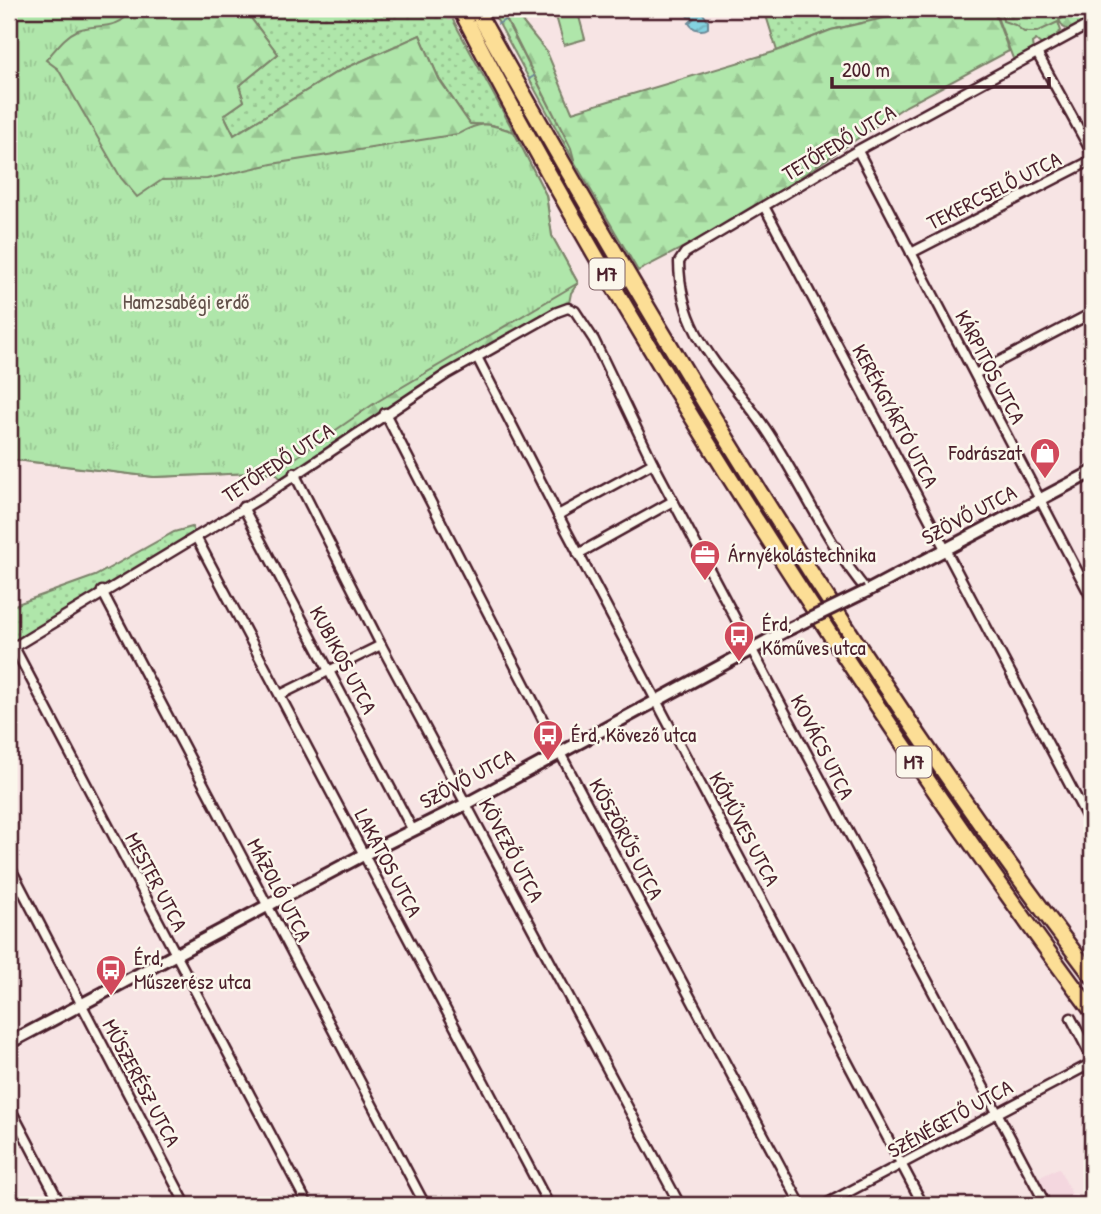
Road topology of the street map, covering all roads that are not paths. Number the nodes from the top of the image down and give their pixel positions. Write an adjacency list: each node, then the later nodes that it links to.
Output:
1 (475, 13): 41 (highway, M7); 43 (highway, M7)
2 (1092, 23): 3 (street, TETŐFEDŐ UTCA)
3 (1037, 53): 4 (street, TETŐFEDŐ UTCA); 5 (street)
4 (858, 151): 7 (street, TETŐFEDŐ UTCA); 8 (street, KÁRPITOS UTCA)
5 (1092, 153)
6 (1092, 160): 8 (street, TEKERCSELŐ UTCA)
7 (765, 208): 22 (street, KERÉKGYÁRTÓ UTCA); 25 (street, TETŐFEDŐ UTCA)
8 (911, 253): 12 (street, KÁRPITOS UTCA)
9 (568, 308): 11 (street, TETŐFEDŐ UTCA); 14 (street, KOVÁCS UTCA)
10 (1092, 313): 12 (street)
11 (477, 356): 13 (street, TETŐFEDŐ UTCA); 20 (street, KŐMŰVES UTCA)
12 (975, 374): 17 (street, KÁRPITOS UTCA)
13 (385, 413): 16 (street, TETŐFEDŐ UTCA); 33 (street, KÖSZÖRŰS UTCA)
14 (653, 463): 18 (street, KOVÁCS UTCA); 20 (street)
15 (1092, 472): 17 (street, SZÖVŐ UTCA)
16 (295, 473): 19 (street, TETŐFEDŐ UTCA); 27 (street, KÖVEZŐ UTCA)
17 (1040, 499): 22 (street, SZÖVŐ UTCA); 26 (street, KÁRPITOS UTCA)
18 (673, 501): 23 (street); 28 (street, KOVÁCS UTCA)
19 (243, 507): 21 (street, TETŐFEDŐ UTCA); 30 (street, KUBIKOS UTCA)
20 (558, 515): 23 (street, KŐMŰVES UTCA)
21 (196, 537): 24 (street, TETŐFEDŐ UTCA); 31 (street, LAKATOS UTCA)
22 (945, 549): 25 (street, SZÖVŐ UTCA); 35 (street, KERÉKGYÁRTÓ UTCA)
23 (578, 554): 32 (street, KŐMŰVES UTCA)
24 (102, 591): 29 (street, TETŐFEDŐ UTCA); 39 (street, MÁZOLÓ UTCA)
25 (867, 591): 28 (street, SZÖVŐ UTCA, bridge)
26 (1092, 599)
27 (381, 645): 30 (street); 34 (street, KÖVEZŐ UTCA)
28 (751, 648): 32 (street, SZÖVŐ UTCA); 48 (street, KOVÁCS UTCA)
29 (11, 649): 40 (street, MESTER UTCA)
30 (329, 668): 31 (street); 36 (street, KUBIKOS UTCA)
31 (280, 695): 37 (street, LAKATOS UTCA)
32 (655, 699): 33 (street, SZÖVŐ UTCA); 49 (street, KŐMŰVES UTCA)
33 (559, 751): 34 (street, SZÖVŐ UTCA); 56 (street, KÖSZÖRŰS UTCA)
34 (466, 804): 36 (street, SZÖVŐ UTCA); 55 (street, KÖVEZŐ UTCA)
35 (1092, 827)
36 (412, 829): 37 (street, SZÖVŐ UTCA)
37 (363, 855): 39 (street, SZÖVŐ UTCA); 54 (street, LAKATOS UTCA)
38 (9, 865): 42 (street, MŰSZERÉSZ UTCA)
39 (268, 905): 40 (street, SZÖVŐ UTCA); 53 (street, MÁZOLÓ UTCA)
40 (175, 955): 42 (street, SZÖVŐ UTCA); 52 (street, MESTER UTCA)
41 (1092, 976)
42 (80, 1005): 45 (street, SZÖVŐ UTCA); 51 (street, MŰSZERÉSZ UTCA)
43 (1092, 1011)
44 (1070, 1018): 46 (street)
45 (9, 1042)
46 (1092, 1060): 48 (street, SZÉNÉGETŐ UTCA)
47 (9, 1106): 50 (street)
48 (998, 1113): 49 (street, SZÉNÉGETŐ UTCA); 59 (street, KOVÁCS UTCA)
49 (903, 1166): 57 (street, SZÉNÉGETŐ UTCA); 58 (street, KŐMŰVES UTCA)
50 (61, 1205)
51 (186, 1205)
52 (308, 1205)
53 (425, 1205)
54 (549, 1205)
55 (680, 1205)
56 (802, 1205)
57 (824, 1205)
58 (923, 1205)
59 (1046, 1205)

